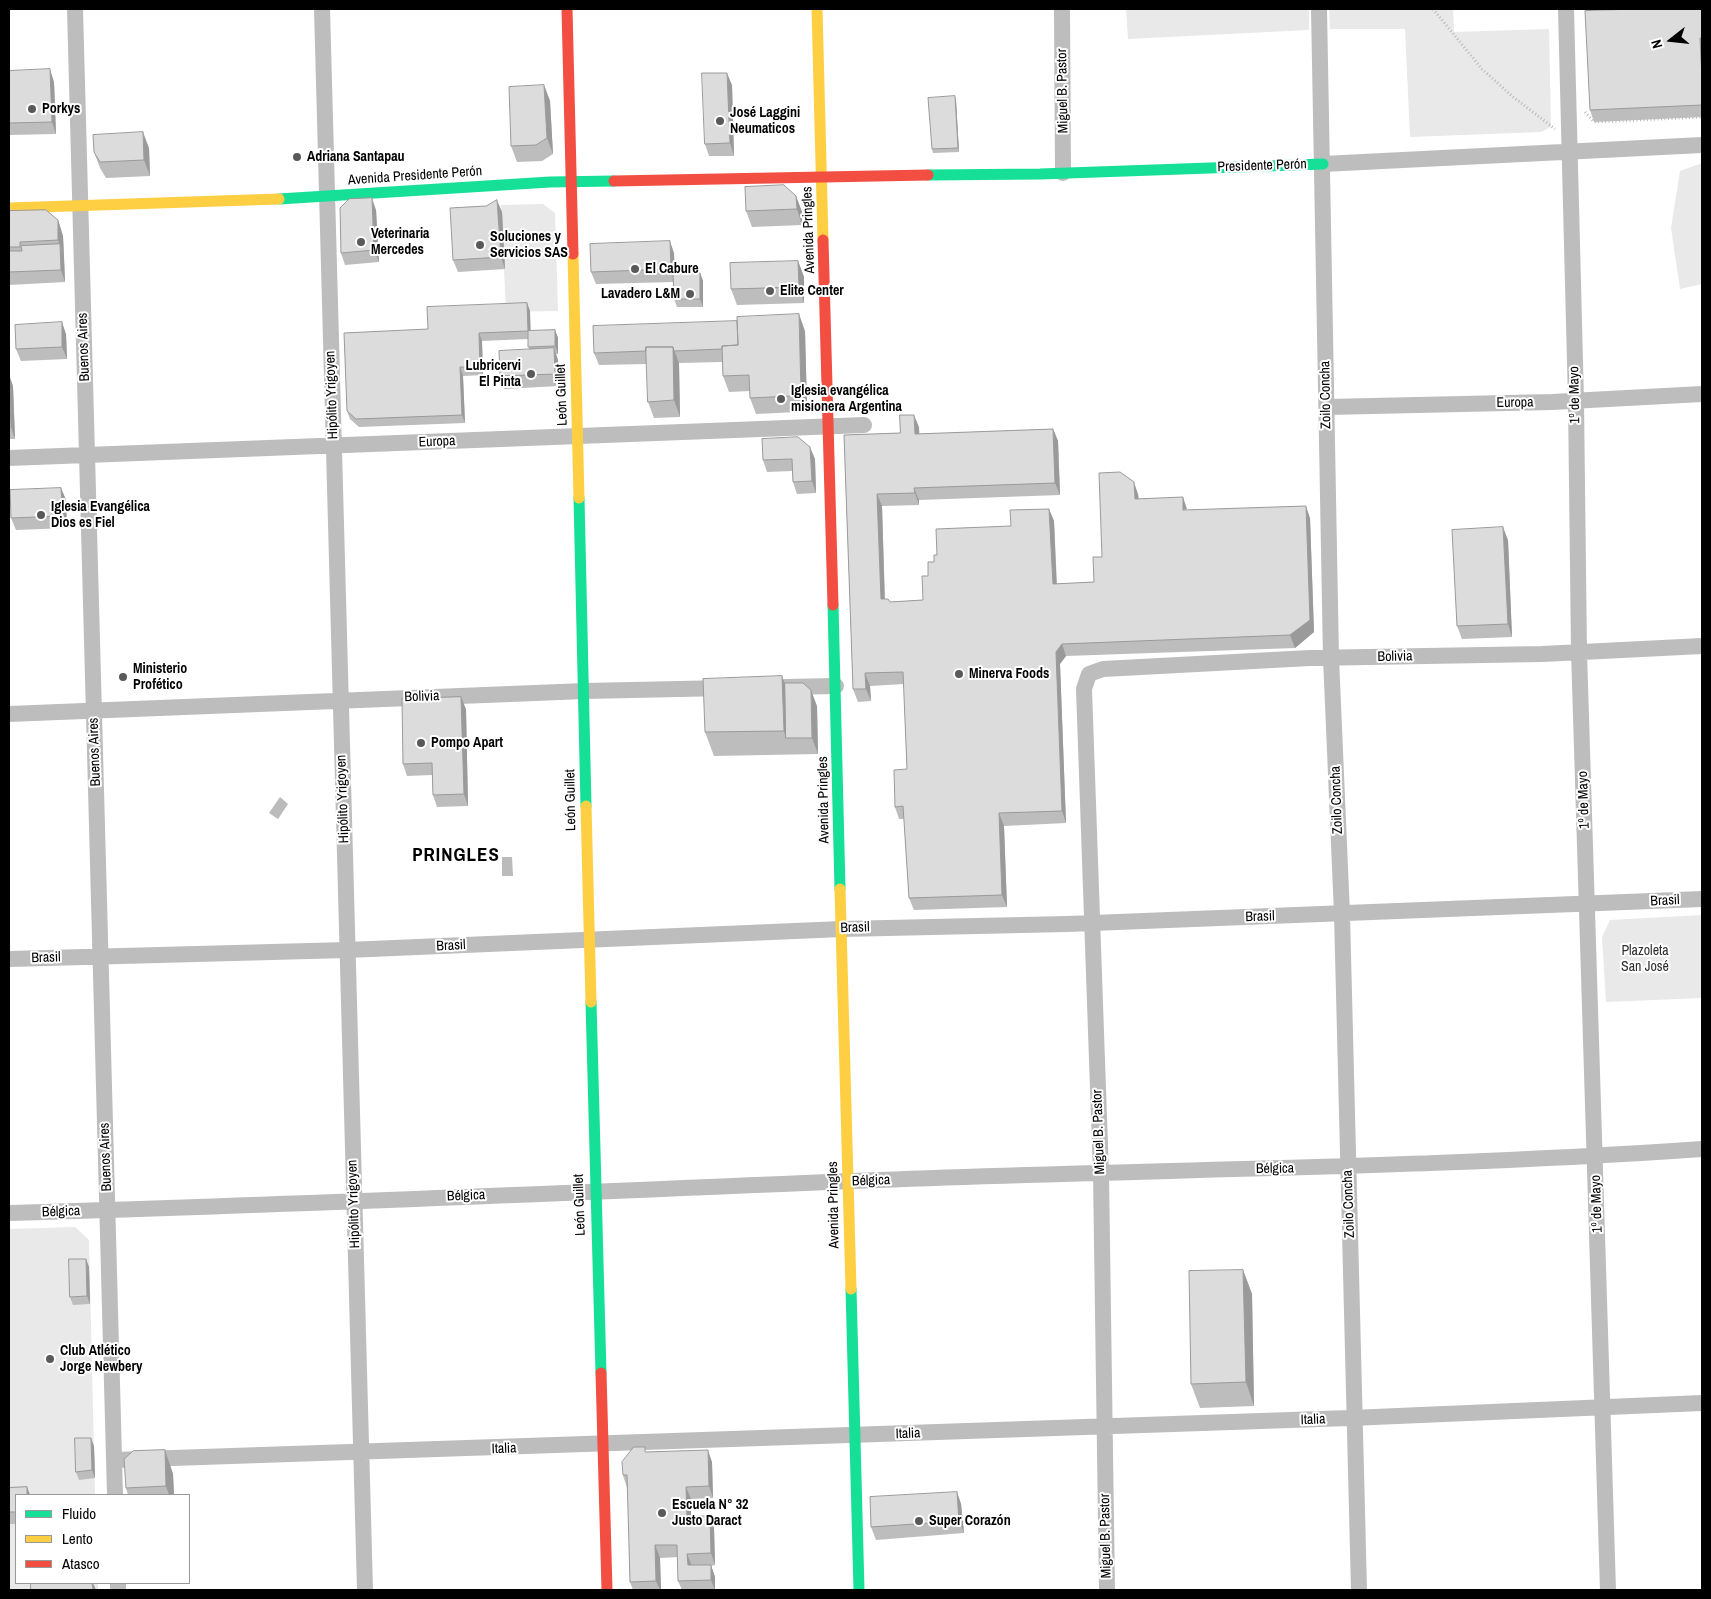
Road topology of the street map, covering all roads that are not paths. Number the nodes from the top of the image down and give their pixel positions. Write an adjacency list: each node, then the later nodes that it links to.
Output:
1 (75, 9): 15 (street, Buenos Aires)
2 (322, 9): 14 (street, Hipólito Yrigoyen)
3 (567, 9): 13 (main road, León Guillet)
4 (817, 9): 12 (main road, Avenida Pringles)
5 (1062, 9): 11 (street, Miguel B. Pastor)
6 (1318, 9): 10 (street, Zoilo Concha)
7 (1566, 9): 9 (street, 1º de Mayo)
8 (1702, 145): 9 (street, Presidente Perón)
9 (1569, 153): 10 (street, Presidente Perón); 18 (street, 1º de Mayo)
10 (1323, 164): 11 (main road, Presidente Perón); 19 (street, Zoilo Concha)
11 (1063, 173): 12 (main road, Presidente Perón)
12 (822, 176): 13 (main road, Avenida Presidente Perón); 21 (main road, Avenida Pringles)
13 (571, 182): 14 (main road, Avenida Presidente Perón); 22 (main road, León Guillet)
14 (326, 196): 15 (main road, Avenida Presidente Perón); 23 (street, Hipólito Yrigoyen)
15 (81, 205): 16 (main road, Avenida Presidente Perón); 24 (street, Buenos Aires)
16 (9, 208)
17 (1702, 394): 18 (street, Europa)
18 (1576, 401): 19 (street, Europa); 27 (street, 1º de Mayo)
19 (1327, 407): 28 (street, Zoilo Concha)
20 (864, 425): 21 (street, Europa)
21 (829, 427): 22 (street, Europa); 30 (main road, Avenida Pringles)
22 (578, 437): 23 (street, Europa); 33 (main road, León Guillet)
23 (333, 446): 24 (street, Europa); 34 (street, Hipólito Yrigoyen)
24 (87, 455): 25 (street, Europa); 35 (street, Buenos Aires)
25 (9, 458)
26 (1702, 646): 27 (street, Bolivia)
27 (1579, 652): 28 (street, Bolivia); 38 (street, 1º de Mayo)
28 (1331, 658): 29 (street, Bolivia); 39 (street, Zoilo Concha)
29 (1088, 674): 40 (street, Miguel B. Pastor)
30 (836, 686): 31 (street); 41 (main road, Avenida Pringles)
31 (772, 687)
32 (742, 688): 33 (street, Bolivia)
33 (585, 690): 34 (street, Bolivia); 42 (main road, León Guillet)
34 (340, 700): 35 (street, Bolivia); 43 (street, Hipólito Yrigoyen)
35 (94, 710): 36 (street, Bolivia); 44 (street, Buenos Aires)
36 (9, 714)
37 (1702, 899): 38 (street, Brasil)
38 (1588, 905): 39 (street, Brasil); 47 (street, 1º de Mayo)
39 (1342, 914): 40 (street, Brasil); 48 (street, Zoilo Concha)
40 (1091, 922): 41 (street, Brasil); 49 (street, Miguel B. Pastor)
41 (842, 929): 42 (street, Brasil); 50 (main road, Avenida Pringles)
42 (589, 940): 43 (street, Brasil); 51 (main road, León Guillet)
43 (347, 950): 44 (street, Brasil); 52 (street, Hipólito Yrigoyen)
44 (101, 956): 45 (street, Brasil); 53 (street, Buenos Aires)
45 (9, 959)
46 (1702, 1149): 47 (street, Bélgica)
47 (1596, 1157): 48 (street, Bélgica); 56 (street, 1º de Mayo)
48 (1348, 1168): 49 (street, Bélgica); 57 (street, Zoilo Concha)
49 (1101, 1174): 50 (street, Bélgica); 58 (street, Miguel B. Pastor)
50 (849, 1181): 51 (street, Bélgica); 59 (main road, Avenida Pringles)
51 (594, 1191): 52 (street, Bélgica); 60 (main road, León Guillet)
52 (354, 1200): 53 (street, Bélgica); 61 (street, Hipólito Yrigoyen)
53 (107, 1210): 54 (street, Bélgica); 62 (street, Buenos Aires)
54 (9, 1213)
55 (1702, 1403): 56 (street, Italia)
56 (1603, 1408): 57 (street, Italia); 69 (street, 1º de Mayo)
57 (1354, 1419): 58 (street, Italia); 68 (street, Zoilo Concha)
58 (1105, 1427): 59 (street, Italia); 67 (street, Miguel B. Pastor)
59 (854, 1435): 60 (street, Italia); 66 (main road, Avenida Pringles)
60 (603, 1446): 61 (street, Italia); 65 (main road, León Guillet)
61 (361, 1453): 62 (street, Italia); 64 (street, Hipólito Yrigoyen)
62 (114, 1460): 63 (street, Buenos Aires)
63 (115, 1494)
64 (365, 1590)
65 (607, 1590)
66 (859, 1590)
67 (1107, 1590)
68 (1359, 1590)
69 (1608, 1590)

